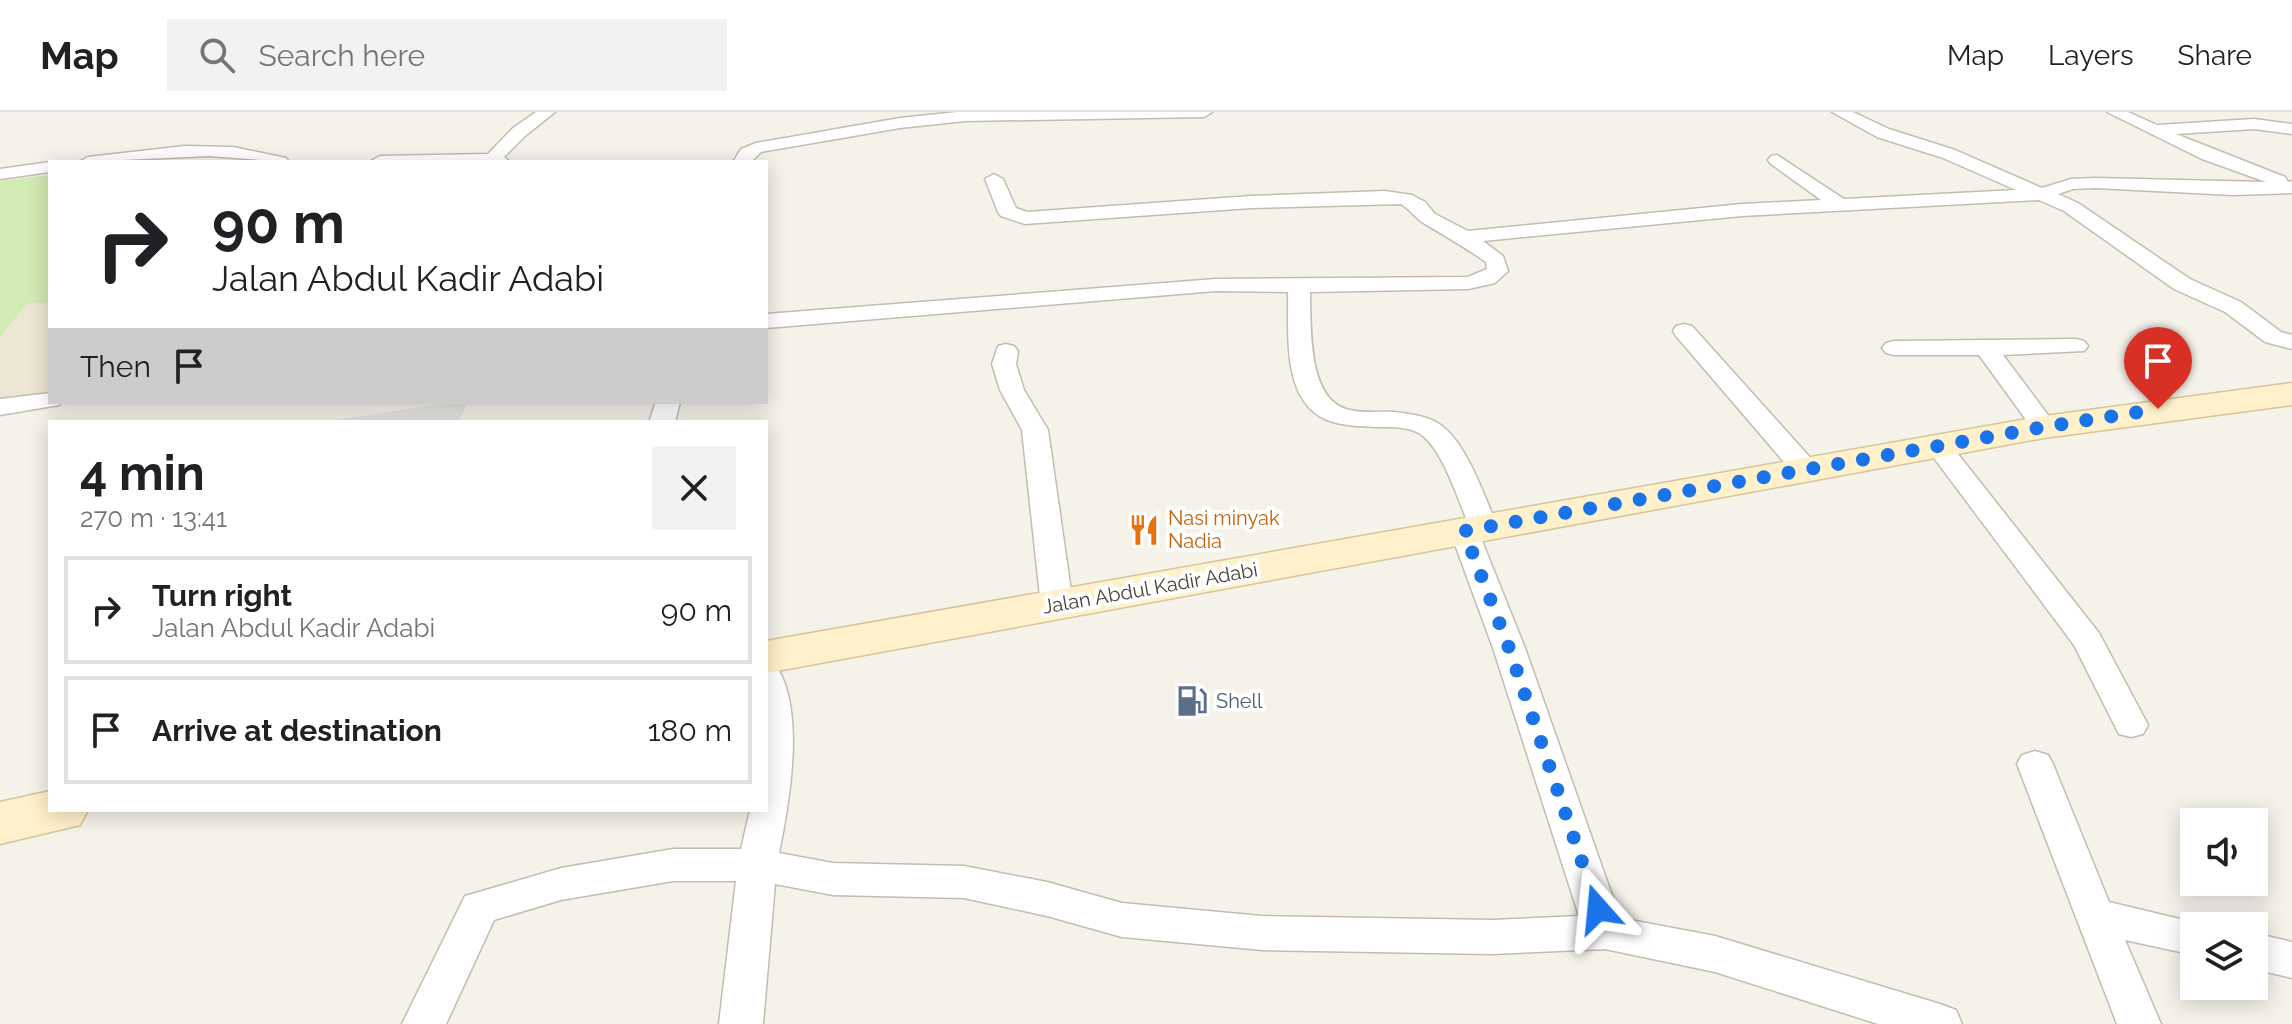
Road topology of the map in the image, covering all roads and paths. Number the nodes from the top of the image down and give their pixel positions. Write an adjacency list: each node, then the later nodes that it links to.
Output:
1 (547, 112): 11 (street)
2 (1204, 112): 5 (street)
3 (1840, 112): 18 (street)
4 (2115, 112): 8 (street)
5 (1156, 113): 6 (street)
6 (1015, 114): 12 (street)
7 (2292, 129): 8 (street)
8 (2153, 130): 17 (street)
9 (106, 160): 10 (street)
10 (274, 160)
11 (498, 160)
12 (743, 160)
13 (1777, 160): 19 (street)
14 (48, 167): 15 (street)
15 (0, 174)
16 (994, 179): 20 (street)
17 (2292, 186): 18 (street)
18 (2041, 194): 19 (street); 24 (street)
19 (1840, 205): 20 (street)
20 (1465, 237): 21 (street)
21 (1299, 285): 22 (street); 35 (street)
22 (768, 321)
23 (1684, 331): 34 (street)
24 (2292, 342)
25 (2076, 346): 27 (street)
26 (1894, 348): 27 (street)
27 (1986, 348): 32 (street)
28 (1006, 351): 36 (street)
29 (2292, 394): 32 (main road, Jalan Abdul Kadir Adabi)
30 (48, 400): 31 (street)
31 (0, 407)
32 (2044, 427): 33 (main road, Jalan Abdul Kadir Adabi)
33 (1938, 446): 34 (main road, Jalan Abdul Kadir Adabi); 39 (street)
34 (1806, 470): 35 (main road, Jalan Abdul Kadir Adabi)
35 (1474, 530): 36 (main road, Jalan Abdul Kadir Adabi); 47 (street)
36 (1057, 605): 37 (main road, Jalan Abdul Kadir Adabi)
37 (768, 657)
38 (768, 687): 45 (street)
39 (2131, 725)
40 (2035, 764): 46 (street)
41 (48, 785): 42 (main road)
42 (0, 795)
43 (52, 812): 44 (main road)
44 (0, 823)
45 (757, 865): 47 (street); 51 (street); 52 (street)
46 (2094, 916): 48 (street); 54 (street)
47 (1605, 932): 53 (street)
48 (2180, 935)
49 (2268, 954): 50 (street)
50 (2292, 960)
51 (424, 1024)
52 (741, 1024)
53 (1940, 1024)
54 (2139, 1024)

